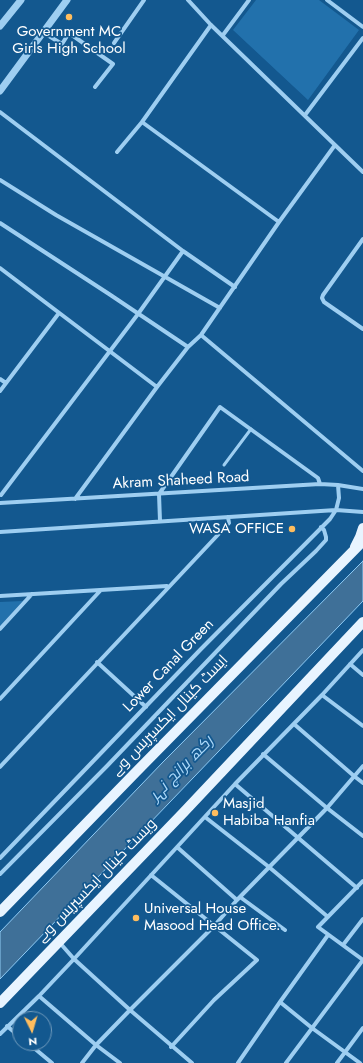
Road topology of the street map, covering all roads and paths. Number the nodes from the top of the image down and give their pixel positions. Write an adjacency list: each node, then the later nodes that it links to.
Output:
1 (21, 0): 8 (street)
2 (67, 0): 10 (street)
3 (144, 0): 13 (street)
4 (188, 0): 7 (street)
5 (248, 0): 11 (street)
6 (327, 0): 9 (street)
7 (211, 25): 11 (street); 18 (street)
8 (0, 26)
9 (363, 27)
10 (44, 33): 14 (street); 15 (street)
11 (223, 36): 17 (street)
12 (363, 38): 17 (street)
13 (114, 43)
14 (96, 87)
15 (0, 91)
16 (0, 112): 26 (street)
17 (304, 115): 19 (street)
18 (142, 122): 20 (street); 23 (street)
19 (335, 145): 21 (street); 23 (street)
20 (118, 152)
21 (363, 172)
22 (0, 180): 28 (street)
23 (279, 222): 29 (street)
24 (0, 223): 32 (street)
25 (363, 239): 33 (street)
26 (183, 251): 28 (street); 29 (street)
27 (0, 268): 31 (street)
28 (165, 277): 30 (street); 32 (street)
29 (235, 287): 30 (street)
30 (220, 308): 34 (street)
31 (59, 313): 36 (street); 38 (street)
32 (138, 314): 35 (street); 36 (street)
33 (363, 329)
34 (201, 335): 35 (street); 43 (street)
35 (188, 348): 39 (street)
36 (109, 351): 39 (street); 47 (street)
37 (0, 379): 38 (street)
38 (6, 383): 40 (street)
39 (157, 387): 49 (street)
40 (0, 391)
41 (251, 429): 42 (lane); 44 (street); 48 (street)
42 (224, 465)
43 (363, 471)
44 (320, 484): 45 (street, Akram Shaheed Road); 48 (street, Akram Shaheed Road)
45 (338, 485): 46 (street, Akram Shaheed Road); 51 (street)
46 (363, 489)
47 (1, 494): 50 (street)
48 (159, 494): 49 (street, Akram Shaheed Road); 54 (street)
49 (75, 499): 50 (street, Akram Shaheed Road)
50 (1, 503)
51 (336, 510): 52 (street); 53 (street); 55 (street, Lower Canal Green)
52 (363, 512)
53 (228, 517): 54 (street); 60 (street)
54 (160, 521): 57 (street)
55 (321, 528): 72 (street, Lower Canal Green); 88 (street)
56 (363, 528): 59 (main road)
57 (0, 532)
58 (363, 541): 59 (main road, ایسٹ کینال ایکسپریس وے)
59 (338, 567): 93 (main road, ایسٹ کینال ایکسپریس وے)
60 (168, 586): 61 (street); 67 (street)
61 (100, 590): 62 (street); 71 (street)
62 (32, 594): 63 (street); 65 (street)
63 (0, 596)
64 (363, 622): 99 (main road, ویسٹ کینال ایکسپریس وے)
65 (0, 629)
66 (363, 650): 68 (street)
67 (97, 662): 72 (street); 77 (street)
68 (350, 664): 69 (street); 70 (street)
69 (363, 674)
70 (322, 695): 73 (street); 74 (street)
71 (0, 699)
72 (146, 707): 86 (street, Lower Canal Green)
73 (294, 724): 75 (street); 78 (street)
74 (363, 726)
75 (263, 754): 80 (street); 81 (street)
76 (363, 766): 78 (street)
77 (0, 767)
78 (354, 776): 79 (street); 81 (street)
79 (363, 783)
80 (235, 784): 82 (street); 84 (street)
81 (327, 808): 83 (street); 84 (street)
82 (205, 817): 85 (street); 87 (street)
83 (363, 836)
84 (298, 838): 87 (street); 91 (street)
85 (177, 847): 89 (street); 92 (street)
86 (0, 858)
87 (269, 867): 92 (street); 94 (street)
88 (0, 874)
89 (151, 875): 96 (street); 101 (street)
90 (363, 881): 91 (street)
91 (357, 888): 94 (street)
92 (238, 898): 96 (street); 97 (street)
93 (0, 912)
94 (328, 917): 98 (street)
95 (363, 919): 100 (street)
96 (214, 926): 106 (street); 113 (street)
97 (285, 930)
98 (328, 935): 100 (street); 104 (street)
99 (59, 942): 101 (street); 105 (main road, ویسٹ کینال ایکسپریس وے)
100 (343, 945): 102 (street)
101 (74, 959): 103 (street); 106 (street)
102 (363, 960): 108 (street)
103 (39, 996): 107 (street); 112 (street)
104 (280, 1002): 108 (street); 120 (street)
105 (0, 1003)
106 (130, 1010): 112 (street); 113 (street)
107 (7, 1026): 110 (street); 111 (street)
108 (312, 1028): 115 (street); 121 (street)
109 (363, 1028): 115 (street)
110 (12, 1030)
111 (0, 1034)
112 (96, 1045): 117 (street); 118 (street)
113 (171, 1047): 119 (street)
114 (38, 1051): 116 (street)
115 (345, 1052): 122 (street); 123 (street)
116 (52, 1063)
117 (82, 1063)
118 (120, 1063)
119 (192, 1063)
120 (238, 1063)
121 (286, 1063)
122 (337, 1063)
123 (360, 1063)

